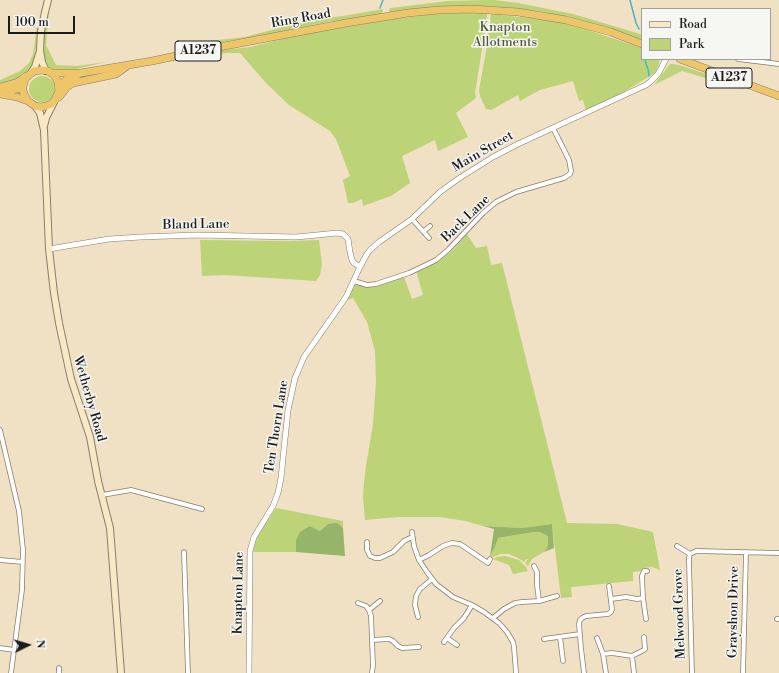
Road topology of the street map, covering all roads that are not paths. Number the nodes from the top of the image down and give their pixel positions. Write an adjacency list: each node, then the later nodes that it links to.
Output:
1 (48, 0): 3 (main road)
2 (641, 44): 8 (highway, Ring Road / A1237)
3 (40, 50): 9 (main road); 10 (main road)
4 (665, 60): 20 (street, Main Street)
5 (683, 60): 16 (highway, A1237)
6 (746, 60): 7 (street)
7 (779, 64)
8 (127, 65): 11 (highway, Ring Road / A1237); 18 (highway)
9 (32, 72): 10 (highway); 12 (highway); 14 (highway)
10 (48, 72): 11 (highway, Ring Road / A1237); 13 (highway)
11 (81, 73): 13 (highway, Ring Road / A1237)
12 (23, 86): 15 (highway); 17 (highway)
13 (59, 86): 18 (highway)
14 (0, 87)
15 (0, 94): 17 (highway)
16 (779, 96)
17 (28, 101): 19 (highway)
18 (54, 103): 19 (highway); 21 (main road, Wetherby Road)
19 (35, 106): 21 (main road, Wetherby Road)
20 (553, 128): 22 (street, Main Street); 28 (street, Back Lane)
21 (44, 130): 26 (main road, Wetherby Road)
22 (412, 219): 24 (street); 27 (street, Main Street)
23 (430, 226): 24 (street)
24 (424, 232): 25 (street)
25 (429, 238)
26 (49, 249): 27 (street, Bland Lane); 32 (main road, Wetherby Road)
27 (360, 267): 28 (street, Main Street)
28 (354, 281): 29 (street, Main Street)
29 (342, 303): 34 (street, Ten Thorn Lane)
30 (0, 430): 31 (street)
31 (2, 445): 43 (street)
32 (102, 495): 33 (street); 78 (main road, Wetherby Road)
33 (202, 508)
34 (266, 518): 80 (street, Knapton Lane)
35 (367, 542): 42 (street)
36 (677, 546): 40 (street, Melwood Grove)
37 (184, 552): 79 (street)
38 (746, 552): 39 (street, Melwood Grove); 40 (street, Melwood Grove); 87 (street, Grayshon Drive)
39 (779, 553)
40 (690, 554): 86 (street, Melwood Grove)
41 (0, 560): 43 (street)
42 (419, 560): 44 (street); 47 (street)
43 (23, 562): 72 (street)
44 (488, 563)
45 (534, 566): 53 (street)
46 (647, 571): 50 (street)
47 (432, 579): 55 (street); 57 (street)
48 (609, 586): 51 (street)
49 (557, 596): 53 (street)
50 (643, 598): 51 (street); 59 (street)
51 (611, 599): 60 (street)
52 (380, 601): 56 (street)
53 (539, 601): 58 (street)
54 (358, 603): 56 (street)
55 (472, 605): 58 (street); 63 (street)
56 (369, 610): 66 (street)
57 (418, 617)
58 (494, 618): 82 (street)
59 (646, 618)
60 (580, 634): 61 (street); 83 (street)
61 (560, 637): 65 (street); 76 (street)
62 (644, 637): 71 (street)
63 (447, 638): 67 (street); 68 (street)
64 (596, 638): 74 (street)
65 (544, 639)
66 (372, 640): 69 (street); 81 (street)
67 (444, 642)
68 (457, 645)
69 (418, 647)
70 (0, 648): 72 (street)
71 (645, 649): 73 (street); 75 (street)
72 (14, 650): 77 (street)
73 (650, 650)
74 (603, 654): 75 (street); 84 (street)
75 (632, 656): 85 (street)
76 (563, 661)
77 (11, 673)
78 (122, 673)
79 (188, 673)
80 (249, 673)
81 (372, 673)
82 (516, 673)
83 (584, 673)
84 (606, 673)
85 (634, 673)
86 (692, 673)
87 (743, 673)

